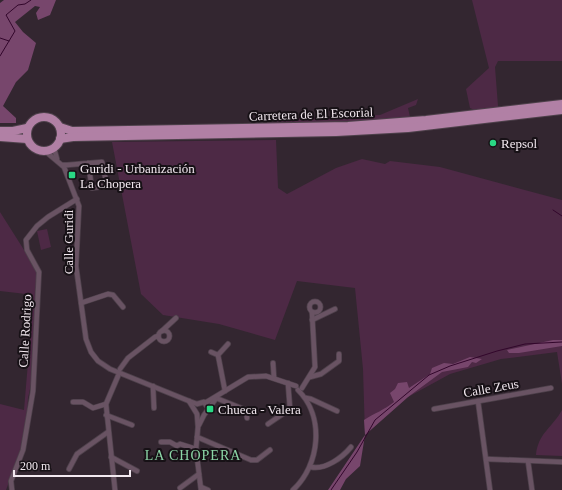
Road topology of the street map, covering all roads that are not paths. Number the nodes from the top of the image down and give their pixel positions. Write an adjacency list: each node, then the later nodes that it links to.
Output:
1 (562, 104): 3 (highway, Carretera de El Escorial)
2 (562, 110): 7 (highway, Carretera de El Escorial)
3 (60, 127): 4 (highway); 7 (highway)
4 (27, 128): 5 (highway); 8 (highway)
5 (0, 131)
6 (0, 137): 8 (highway)
7 (60, 138): 9 (highway)
8 (27, 140): 10 (highway)
9 (54, 148): 10 (highway); 12 (street, Calle Guridi)
10 (44, 151): 12 (street, Calle Guridi)
11 (88, 163): 11 (street); 12 (street)
12 (61, 164): 13 (street, Calle Guridi)
13 (78, 199): 14 (street, Calle Guridi); 72 (street, Calle Rodrigo)
14 (81, 303): 15 (street); 27 (street, Calle Guridi)
15 (124, 307)
16 (335, 309): 19 (street)
17 (312, 312): 19 (street)
18 (176, 318): 20 (street)
19 (312, 320): 30 (street)
20 (162, 331): 21 (street); 21 (street)
21 (158, 336): 27 (street)
22 (228, 344): 25 (street)
23 (211, 352): 25 (street)
24 (339, 354): 30 (street)
25 (218, 355): 35 (street)
26 (273, 363): 31 (street)
27 (118, 370): 28 (street, Calle Guridi); 29 (street)
28 (123, 374): 29 (street); 32 (street, Calle Guridi)
29 (118, 376): 42 (street)
30 (309, 377): 33 (street)
31 (274, 378): 33 (street); 35 (street)
32 (153, 386): 38 (street, Calle Guridi); 44 (street)
33 (297, 386): 36 (street); 52 (street)
34 (551, 388): 39 (street, Calle Zeus)
35 (226, 391): 37 (street)
36 (305, 397): 48 (street); 65 (street)
37 (216, 398): 41 (street); 45 (street); 51 (street)
38 (189, 401): 43 (street, Calle Guridi); 47 (street)
39 (478, 401): 46 (street, Calle Zeus); 62 (street)
40 (73, 402): 42 (street)
41 (205, 403): 43 (street); 45 (street)
42 (106, 404): 49 (street)
43 (197, 404): 47 (street)
44 (154, 408)
45 (208, 408): 50 (street)
46 (434, 409)
47 (196, 411): 50 (street); 54 (street)
48 (338, 411)
49 (106, 415): 53 (street); 55 (street)
50 (204, 415): 54 (street)
51 (247, 418)
52 (268, 424)
53 (132, 425)
54 (198, 427): 56 (street)
55 (108, 432): 61 (street); 66 (street)
56 (197, 437): 59 (street); 60 (street)
57 (162, 442): 59 (street)
58 (351, 448): 65 (street)
59 (196, 450): 68 (street)
60 (270, 450)
61 (111, 457): 67 (street); 70 (street)
62 (486, 459): 63 (street); 75 (street)
63 (528, 461): 64 (street); 76 (street)
64 (562, 462)
65 (311, 467): 74 (street)
66 (69, 469)
67 (136, 471)
68 (199, 474): 69 (street); 71 (street)
69 (180, 488)
70 (113, 489)
71 (201, 489): 73 (street)
72 (12, 490)
73 (208, 490)
74 (293, 490)
75 (490, 490)
76 (532, 490)

